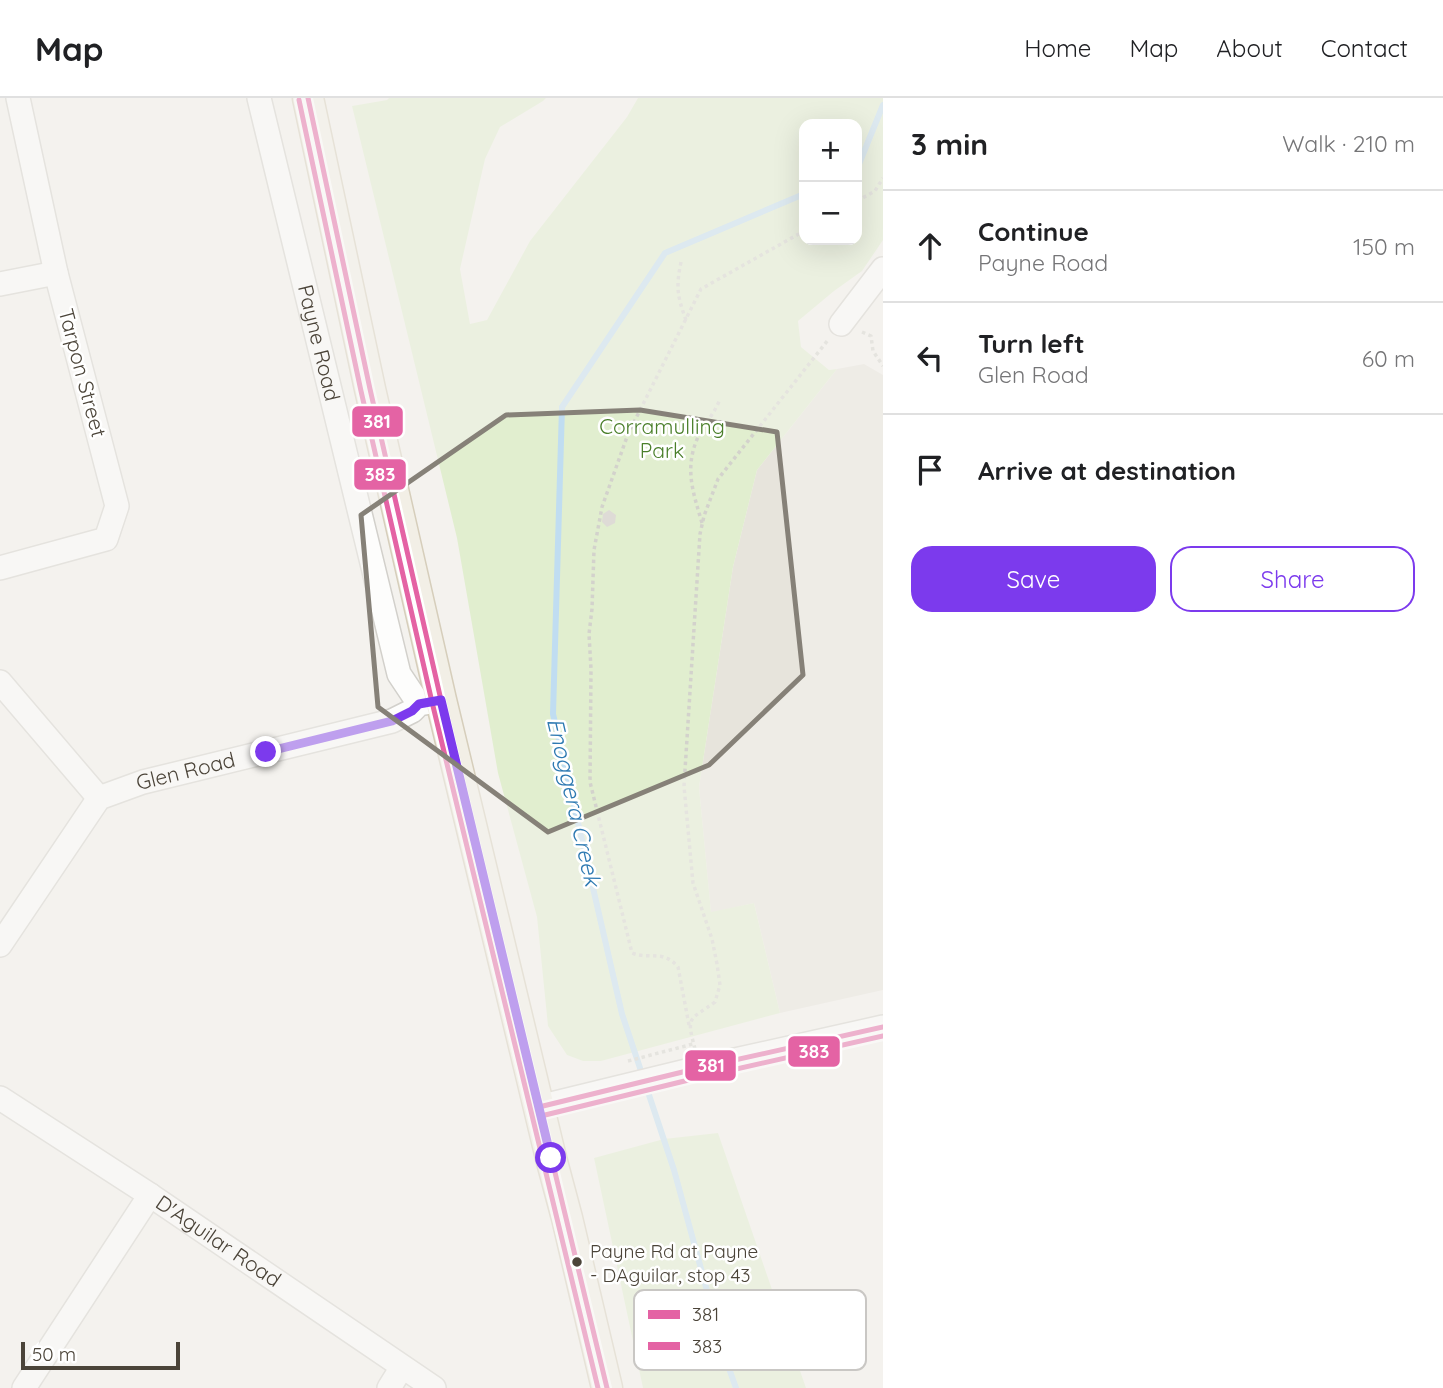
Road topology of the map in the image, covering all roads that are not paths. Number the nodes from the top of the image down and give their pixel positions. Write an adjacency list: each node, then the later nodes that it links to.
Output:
1 (18, 98): 5 (street, Tarpon Street)
2 (259, 98): 10 (street, Payne Road)
3 (308, 98): 10 (main road, Payne Road)
4 (883, 269): 7 (street)
5 (56, 273): 6 (street); 8 (street, Tarpon Street)
6 (0, 284)
7 (841, 324)
8 (0, 568)
9 (0, 682): 11 (street)
10 (430, 702): 11 (street, Glen Road); 15 (main road, Payne Road)
11 (99, 797): 12 (street)
12 (0, 945)
13 (883, 1027): 15 (street)
14 (0, 1098): 16 (street, D'Aguilar Road)
15 (539, 1107): 21 (main road, Payne Road)
16 (150, 1195): 17 (street, D'Aguilar Road); 18 (street)
17 (402, 1367): 19 (street); 20 (street, D'Aguilar Road)
18 (24, 1388)
19 (388, 1388)
20 (434, 1388)
21 (607, 1388)

